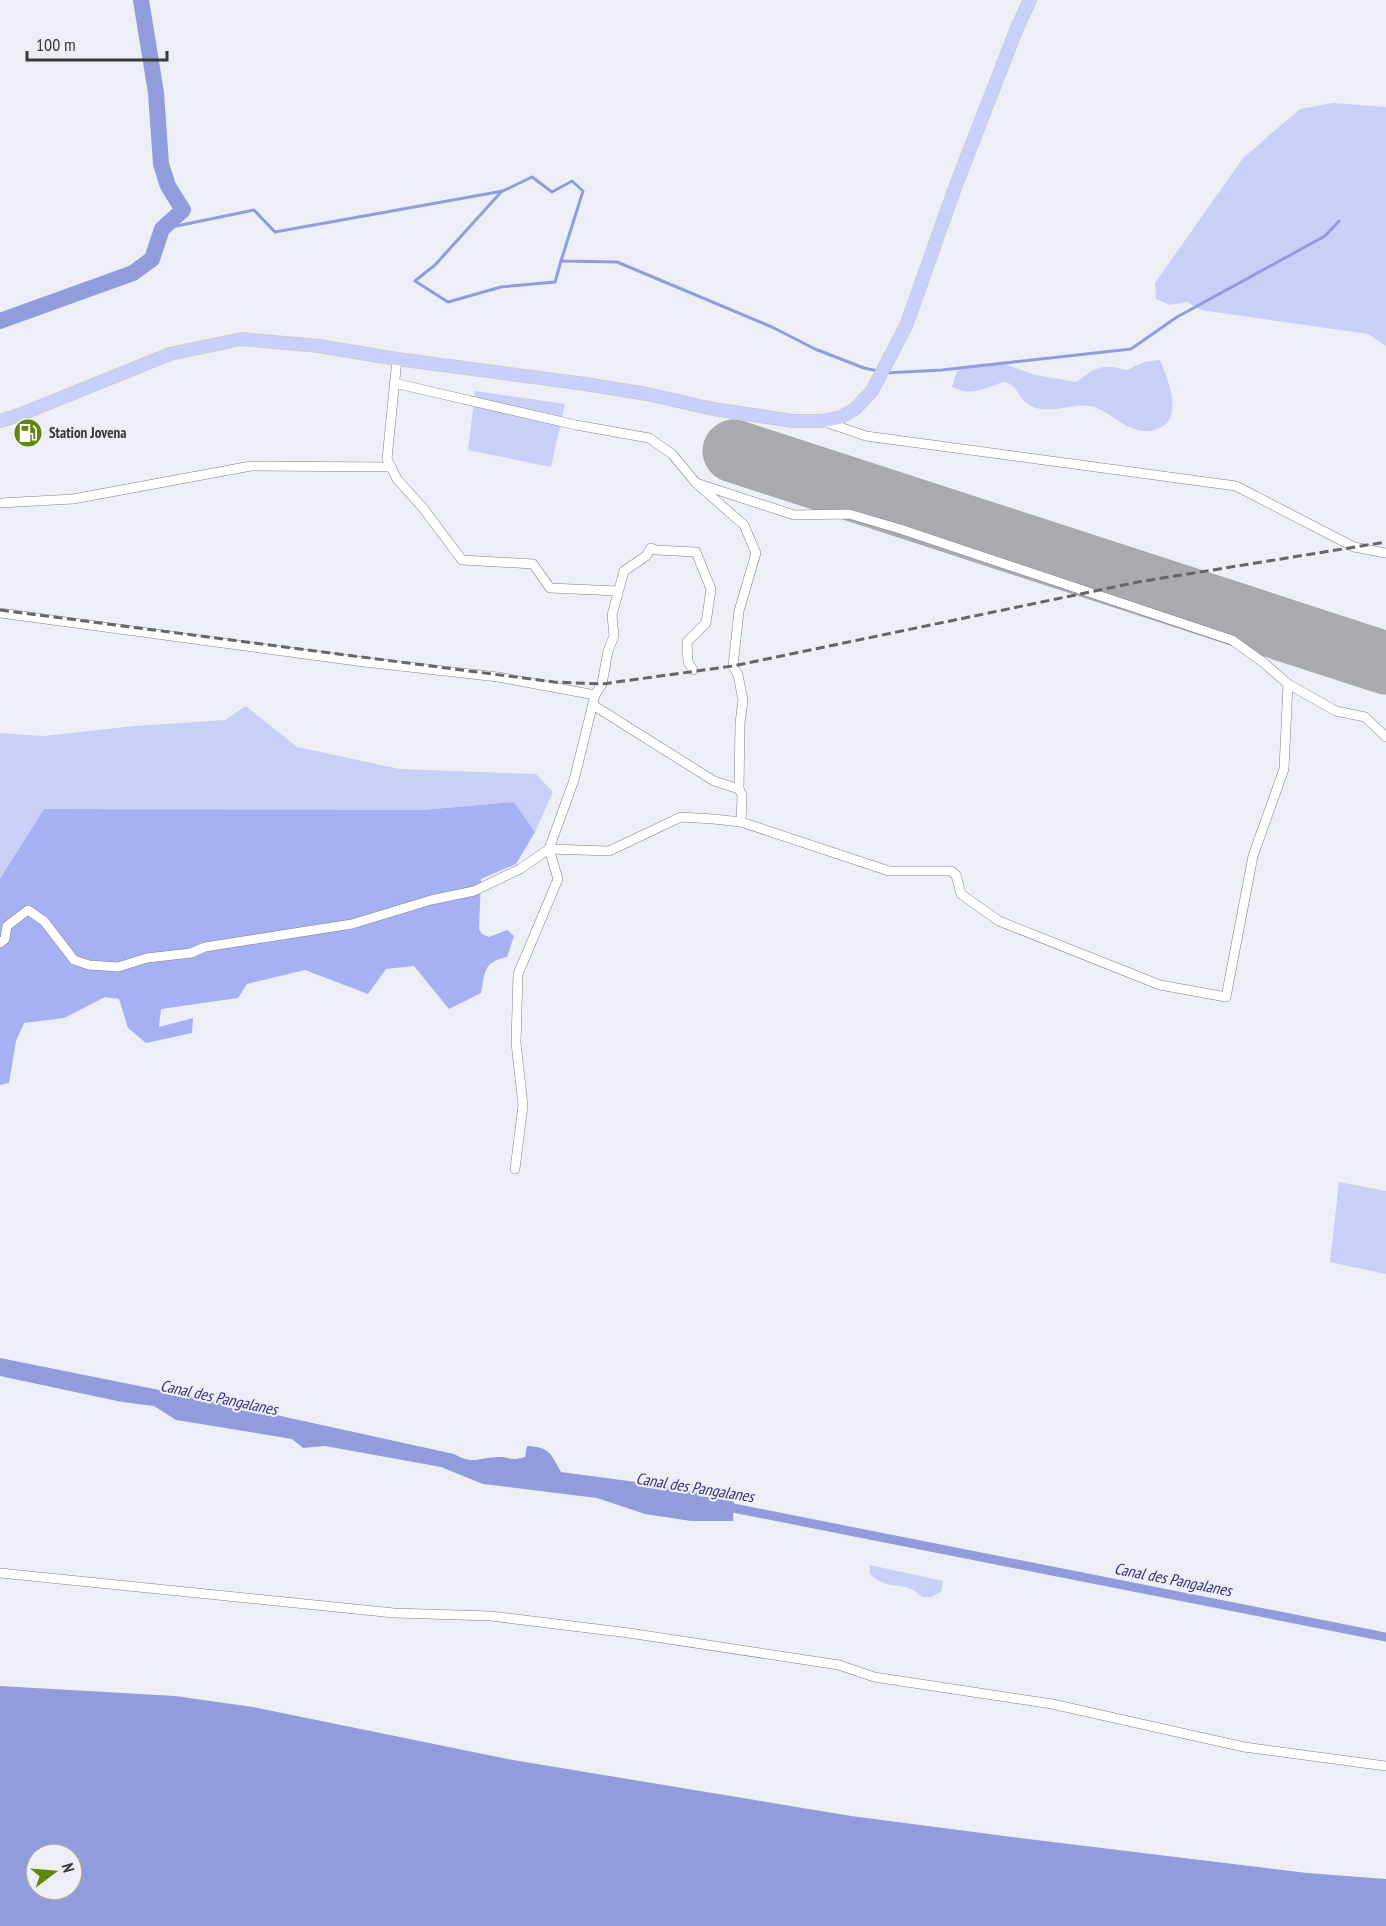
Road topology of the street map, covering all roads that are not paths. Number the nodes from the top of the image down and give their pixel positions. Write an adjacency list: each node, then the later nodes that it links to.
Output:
1 (1030, 0): 5 (main road)
2 (397, 359): 3 (street); 4 (main road); 5 (main road)
3 (394, 383): 6 (street); 7 (street)
4 (0, 421)
5 (823, 421): 9 (street)
6 (391, 467): 8 (street); 10 (street)
7 (696, 483): 13 (street); 16 (street)
8 (0, 503)
9 (1386, 554)
10 (618, 591): 12 (street); 14 (street)
11 (0, 613): 14 (street)
12 (693, 670)
13 (1288, 684): 15 (street); 17 (street)
14 (594, 700): 16 (street); 18 (street)
15 (1386, 737)
16 (739, 789): 17 (street)
17 (741, 822): 18 (street)
18 (549, 849): 19 (street); 20 (street)
19 (0, 943)
20 (515, 1170)
21 (0, 1573): 22 (street)
22 (1386, 1766)

